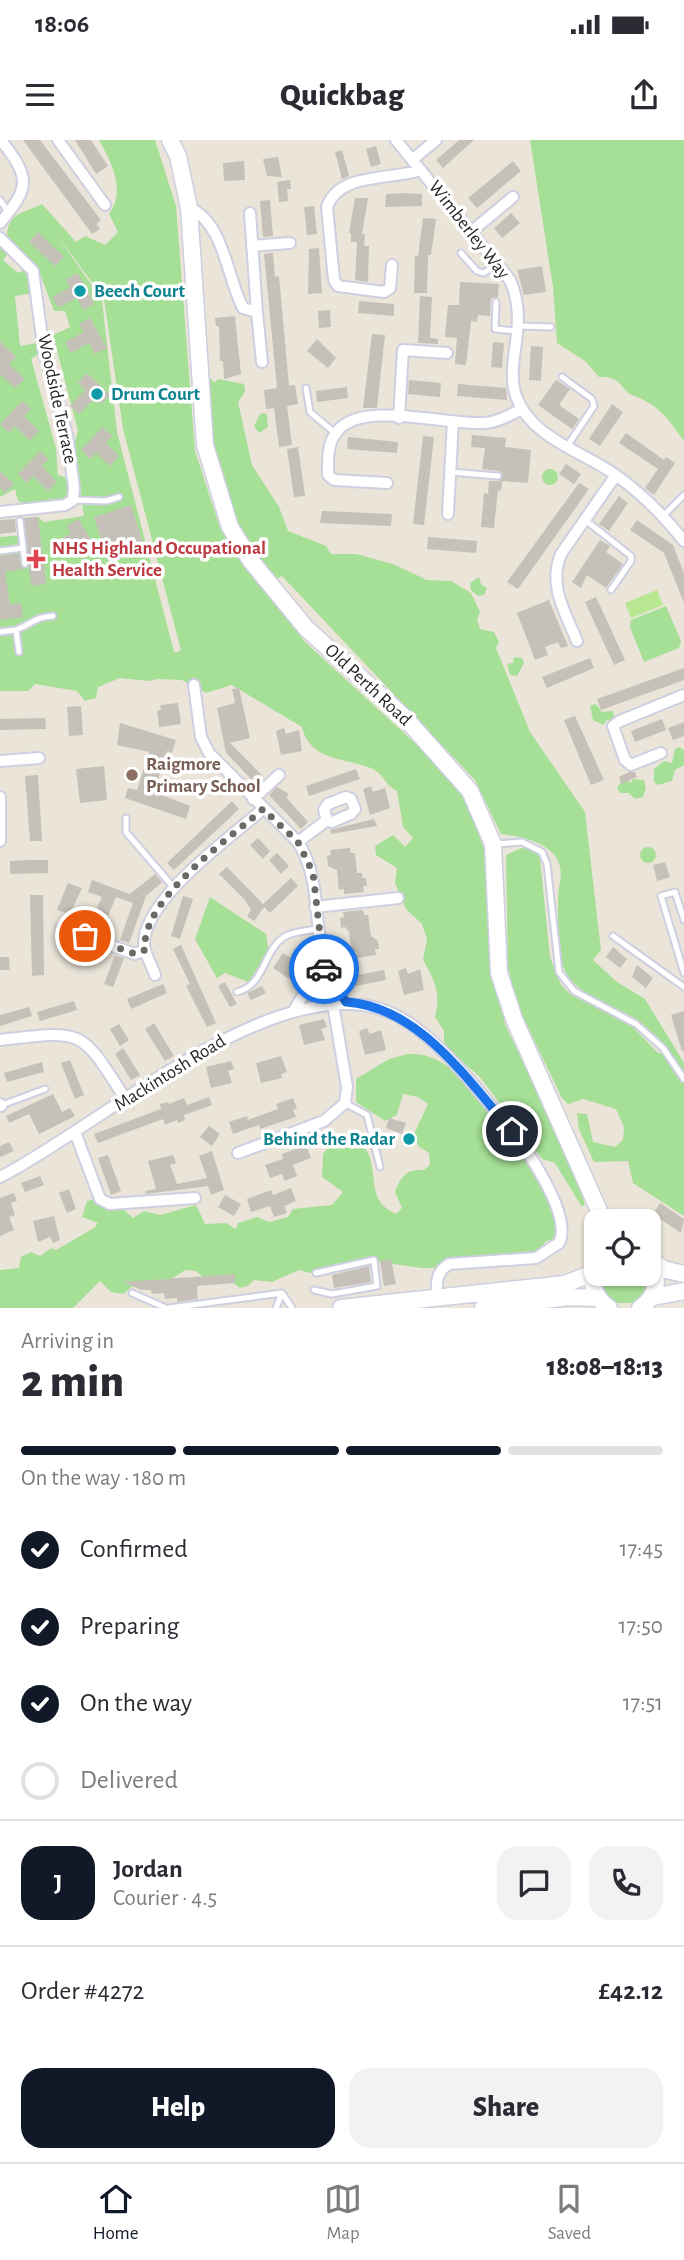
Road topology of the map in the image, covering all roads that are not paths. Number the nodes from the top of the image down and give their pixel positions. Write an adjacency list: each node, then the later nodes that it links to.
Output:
1 (1, 140): 12 (street)
2 (58, 140): 10 (street)
3 (170, 140): 11 (main road, Old Perth Road)
4 (396, 140): 6 (street, Wimberley Way)
5 (436, 140): 6 (street)
6 (412, 160): 7 (street, Wimberley Way)
7 (421, 170): 15 (street, Wimberley Way); 20 (street)
8 (513, 198): 15 (street)
9 (0, 200): 12 (lane)
10 (105, 205)
11 (189, 208): 23 (street); 70 (main road, Old Perth Road)
12 (9, 213): 14 (street)
13 (250, 213): 18 (street)
14 (0, 223)
15 (472, 231): 21 (street, Wimberley Way)
16 (0, 238): 41 (street, Woodside Terrace)
17 (290, 243): 18 (street)
18 (252, 246): 23 (street)
19 (461, 253): 21 (lane)
20 (392, 265)
21 (499, 265): 25 (street, Wimberley Way)
22 (496, 302): 25 (lane)
23 (257, 312): 27 (street)
24 (551, 327): 25 (lane)
25 (520, 328): 30 (street, Wimberley Way)
26 (447, 353): 31 (street)
27 (262, 362)
28 (562, 377): 34 (lane)
29 (306, 388): 33 (lane)
30 (522, 409): 32 (street); 34 (street, Wimberley Way)
31 (399, 418): 32 (street); 33 (street)
32 (453, 421): 35 (street)
33 (335, 433): 38 (street)
34 (568, 445): 36 (street, Wimberley Way)
35 (450, 472): 37 (lane); 43 (street)
36 (616, 475): 44 (street, Wimberley Way); 45 (street)
37 (498, 476)
38 (387, 483)
39 (684, 495): 44 (lane)
40 (119, 497): 41 (lane)
41 (72, 500): 42 (street)
42 (0, 512)
43 (448, 514)
44 (664, 515): 47 (street, Wimberley Way)
45 (584, 519): 51 (lane); 55 (street)
46 (20, 521): 48 (lane)
47 (684, 541)
48 (23, 548): 49 (lane); 50 (lane)
49 (0, 551)
50 (25, 564)
51 (611, 590)
52 (53, 616): 53 (lane)
53 (16, 630): 54 (lane); 56 (lane)
54 (0, 632)
55 (577, 641)
56 (19, 652)
57 (194, 685): 64 (street)
58 (684, 695): 59 (street)
59 (661, 753)
60 (39, 758): 61 (street)
61 (0, 761)
62 (279, 775): 64 (street)
63 (0, 797): 68 (street)
64 (253, 799): 65 (street)
65 (263, 809): 69 (street); 71 (street)
66 (126, 818): 71 (lane)
67 (327, 820): 69 (street)
68 (0, 841)
69 (298, 842): 73 (street)
70 (493, 844): 88 (lane); 98 (main road, Old Perth Road)
71 (174, 888): 78 (street)
72 (398, 898): 73 (street)
73 (316, 907): 76 (street)
74 (684, 920): 80 (lane)
75 (62, 928): 78 (street)
76 (318, 929): 79 (street); 83 (lane)
77 (613, 936): 82 (lane)
78 (145, 950): 81 (street)
79 (323, 963): 84 (street); 86 (street)
80 (684, 973)
81 (155, 975)
82 (684, 987)
83 (237, 992)
84 (346, 1002): 85 (street, Mackintosh Road); 109 (street)
85 (333, 1004): 86 (street, Mackintosh Road); 91 (street)
86 (293, 1012): 90 (street, Mackintosh Road)
87 (0, 1040): 90 (street)
88 (684, 1079)
89 (45, 1089): 92 (lane)
90 (126, 1100): 93 (street, Mackintosh Road)
91 (345, 1103): 94 (street); 95 (lane)
92 (0, 1105)
93 (75, 1132): 96 (street, Mackintosh Road); 97 (street)
94 (238, 1153)
95 (380, 1167)
96 (0, 1177)
97 (195, 1198)
98 (598, 1209)
99 (661, 1268): 102 (main road)
100 (316, 1273): 105 (lane)
101 (584, 1274): 109 (main road)
102 (684, 1274)
103 (593, 1286): 112 (main road)
104 (654, 1286): 110 (main road)
105 (314, 1290)
106 (684, 1291): 110 (main road)
107 (132, 1293): 113 (lane)
108 (282, 1293): 113 (lane); 114 (lane); 115 (lane)
109 (436, 1297): 116 (main road); 117 (main road)
110 (653, 1297): 119 (main road)
111 (546, 1300): 112 (main road); 117 (main road); 118 (lane)
112 (603, 1303)
113 (167, 1308)
114 (276, 1308)
115 (292, 1308)
116 (341, 1308)
117 (484, 1308)
118 (518, 1308)
119 (640, 1308)

